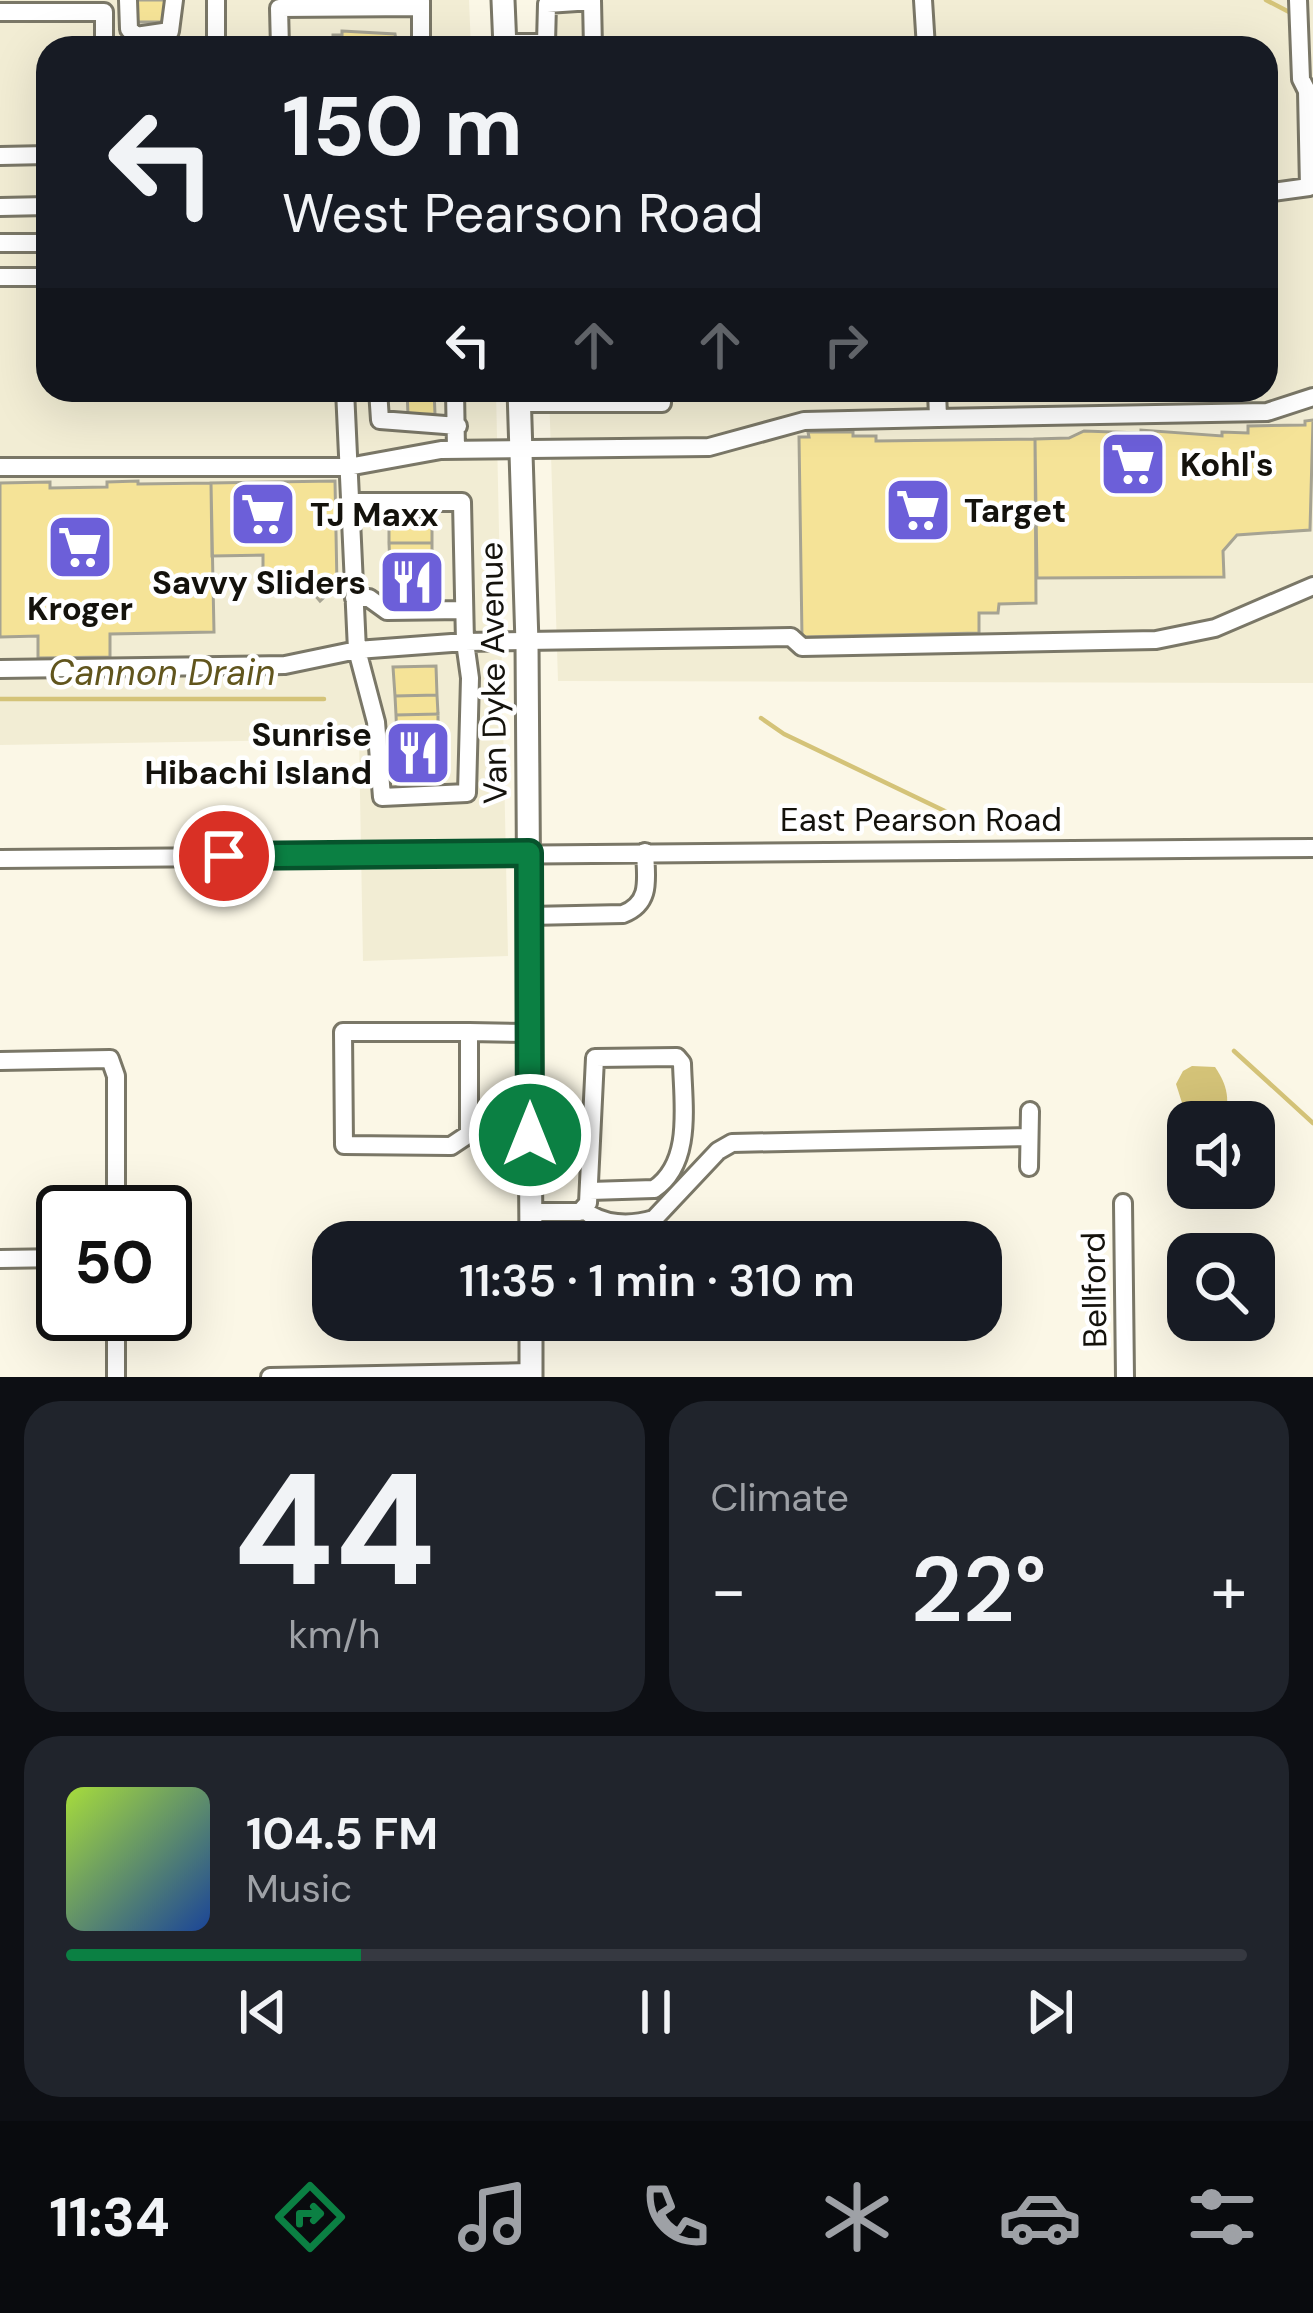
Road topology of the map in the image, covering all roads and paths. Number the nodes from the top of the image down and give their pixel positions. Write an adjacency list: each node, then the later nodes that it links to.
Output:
1 (128, 0): 2 (street)
2 (174, 0)
3 (216, 0): 11 (street)
4 (503, 0): 14 (main road)
5 (923, 0): 17 (street)
6 (1298, 0): 20 (street)
7 (592, 1): 15 (street); 16 (street)
8 (421, 4): 12 (street); 13 (street)
9 (0, 12): 10 (street)
10 (104, 36)
11 (216, 36)
12 (280, 36)
13 (421, 36)
14 (505, 36)
15 (546, 36)
16 (593, 36)
17 (925, 36)
18 (36, 155): 19 (street)
19 (0, 156)
20 (1278, 192)
21 (36, 206): 22 (street)
22 (0, 207)
23 (0, 243): 24 (street)
24 (36, 243)
25 (0, 277): 26 (street)
26 (36, 277)
27 (1313, 398): 33 (street)
28 (345, 402): 38 (street)
29 (379, 402): 34 (street)
30 (456, 402): 34 (street)
31 (519, 402): 36 (main road, Van Dyke Avenue)
32 (937, 402): 33 (street)
33 (938, 418): 36 (street)
34 (458, 426): 35 (street)
35 (456, 450): 36 (street); 38 (street)
36 (521, 451): 44 (main road, Van Dyke Avenue)
37 (0, 467): 38 (street)
38 (348, 467): 39 (street)
39 (350, 502): 41 (street); 42 (street)
40 (1313, 586): 44 (street)
41 (354, 598): 42 (street); 45 (street)
42 (464, 610): 43 (street)
43 (465, 641): 44 (street); 45 (street); 45 (street)
44 (527, 643): 49 (main road, Van Dyke Avenue)
45 (357, 650): 46 (street)
46 (0, 669)
47 (1313, 848): 48 (street, East Pearson Road)
48 (645, 852): 49 (street, East Pearson Road); 51 (street)
49 (529, 853): 50 (street, East Pearson Road); 51 (main road, Van Dyke Avenue)
50 (0, 859)
51 (529, 916): 53 (main road, Van Dyke Avenue)
52 (469, 1033): 53 (street); 56 (street); 56 (street)
53 (530, 1033): 57 (main road, Van Dyke Avenue)
54 (0, 1061): 60 (street)
55 (1030, 1111): 58 (street)
56 (469, 1134): 57 (street)
57 (530, 1135): 64 (main road, Van Dyke Avenue)
58 (1029, 1136): 59 (street); 63 (street)
59 (1030, 1167)
60 (116, 1185)
61 (590, 1191): 61 (street); 63 (street)
62 (1123, 1203): 75 (street, Bellford)
63 (583, 1209): 64 (street)
64 (530, 1212): 65 (main road, Van Dyke Avenue)
65 (530, 1221)
66 (0, 1258): 67 (street)
67 (36, 1258)
68 (116, 1341): 73 (street)
69 (531, 1341): 71 (main road)
70 (470, 1375): 71 (street); 72 (street)
71 (531, 1375)
72 (365, 1376): 74 (street)
73 (116, 1377)
74 (270, 1377)
75 (1125, 1377)

